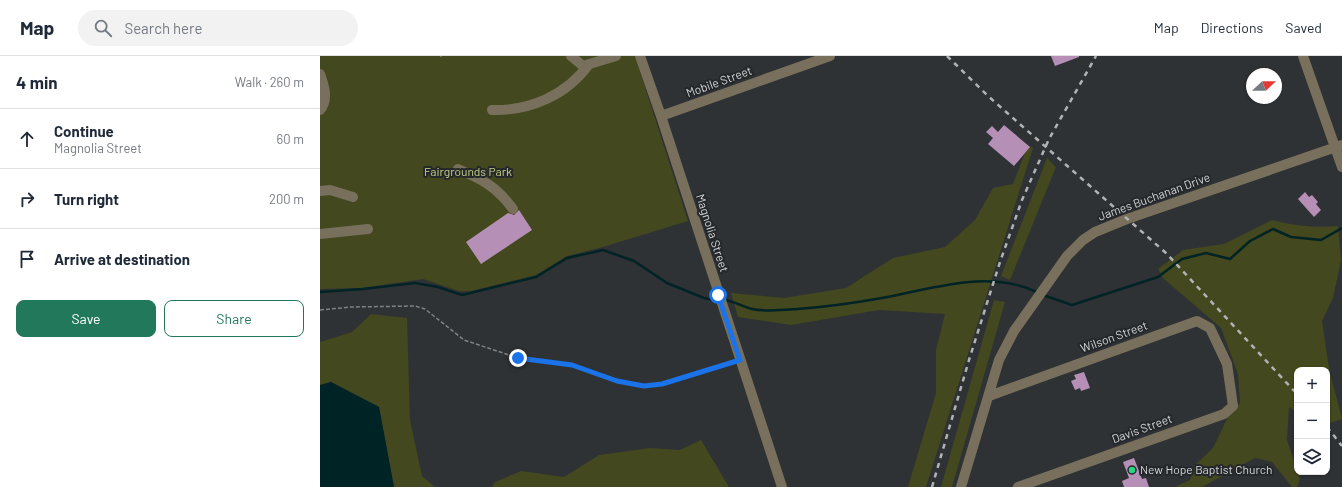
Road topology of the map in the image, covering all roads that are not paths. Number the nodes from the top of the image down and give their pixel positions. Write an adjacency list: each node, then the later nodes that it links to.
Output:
1 (571, 56): 6 (street)
2 (616, 56): 6 (street)
3 (640, 56): 10 (street, Magnolia Street)
4 (830, 56): 10 (street, Mobile Street)
5 (1302, 56): 11 (street)
6 (589, 64): 9 (street)
7 (320, 74): 8 (street)
8 (320, 110)
9 (492, 110)
10 (661, 116): 21 (street, Magnolia Street)
11 (1338, 146): 12 (street); 20 (street, James Buchanan Drive)
12 (1342, 167)
13 (458, 169): 16 (street)
14 (322, 189): 15 (street)
15 (353, 197)
16 (513, 209)
17 (368, 229): 18 (street)
18 (320, 234)
19 (1227, 364): 20 (street, Wilson Street); 23 (street, Davis Street)
20 (989, 396): 22 (street, James Buchanan Drive)
21 (782, 487)
22 (961, 487)
23 (1018, 487)

